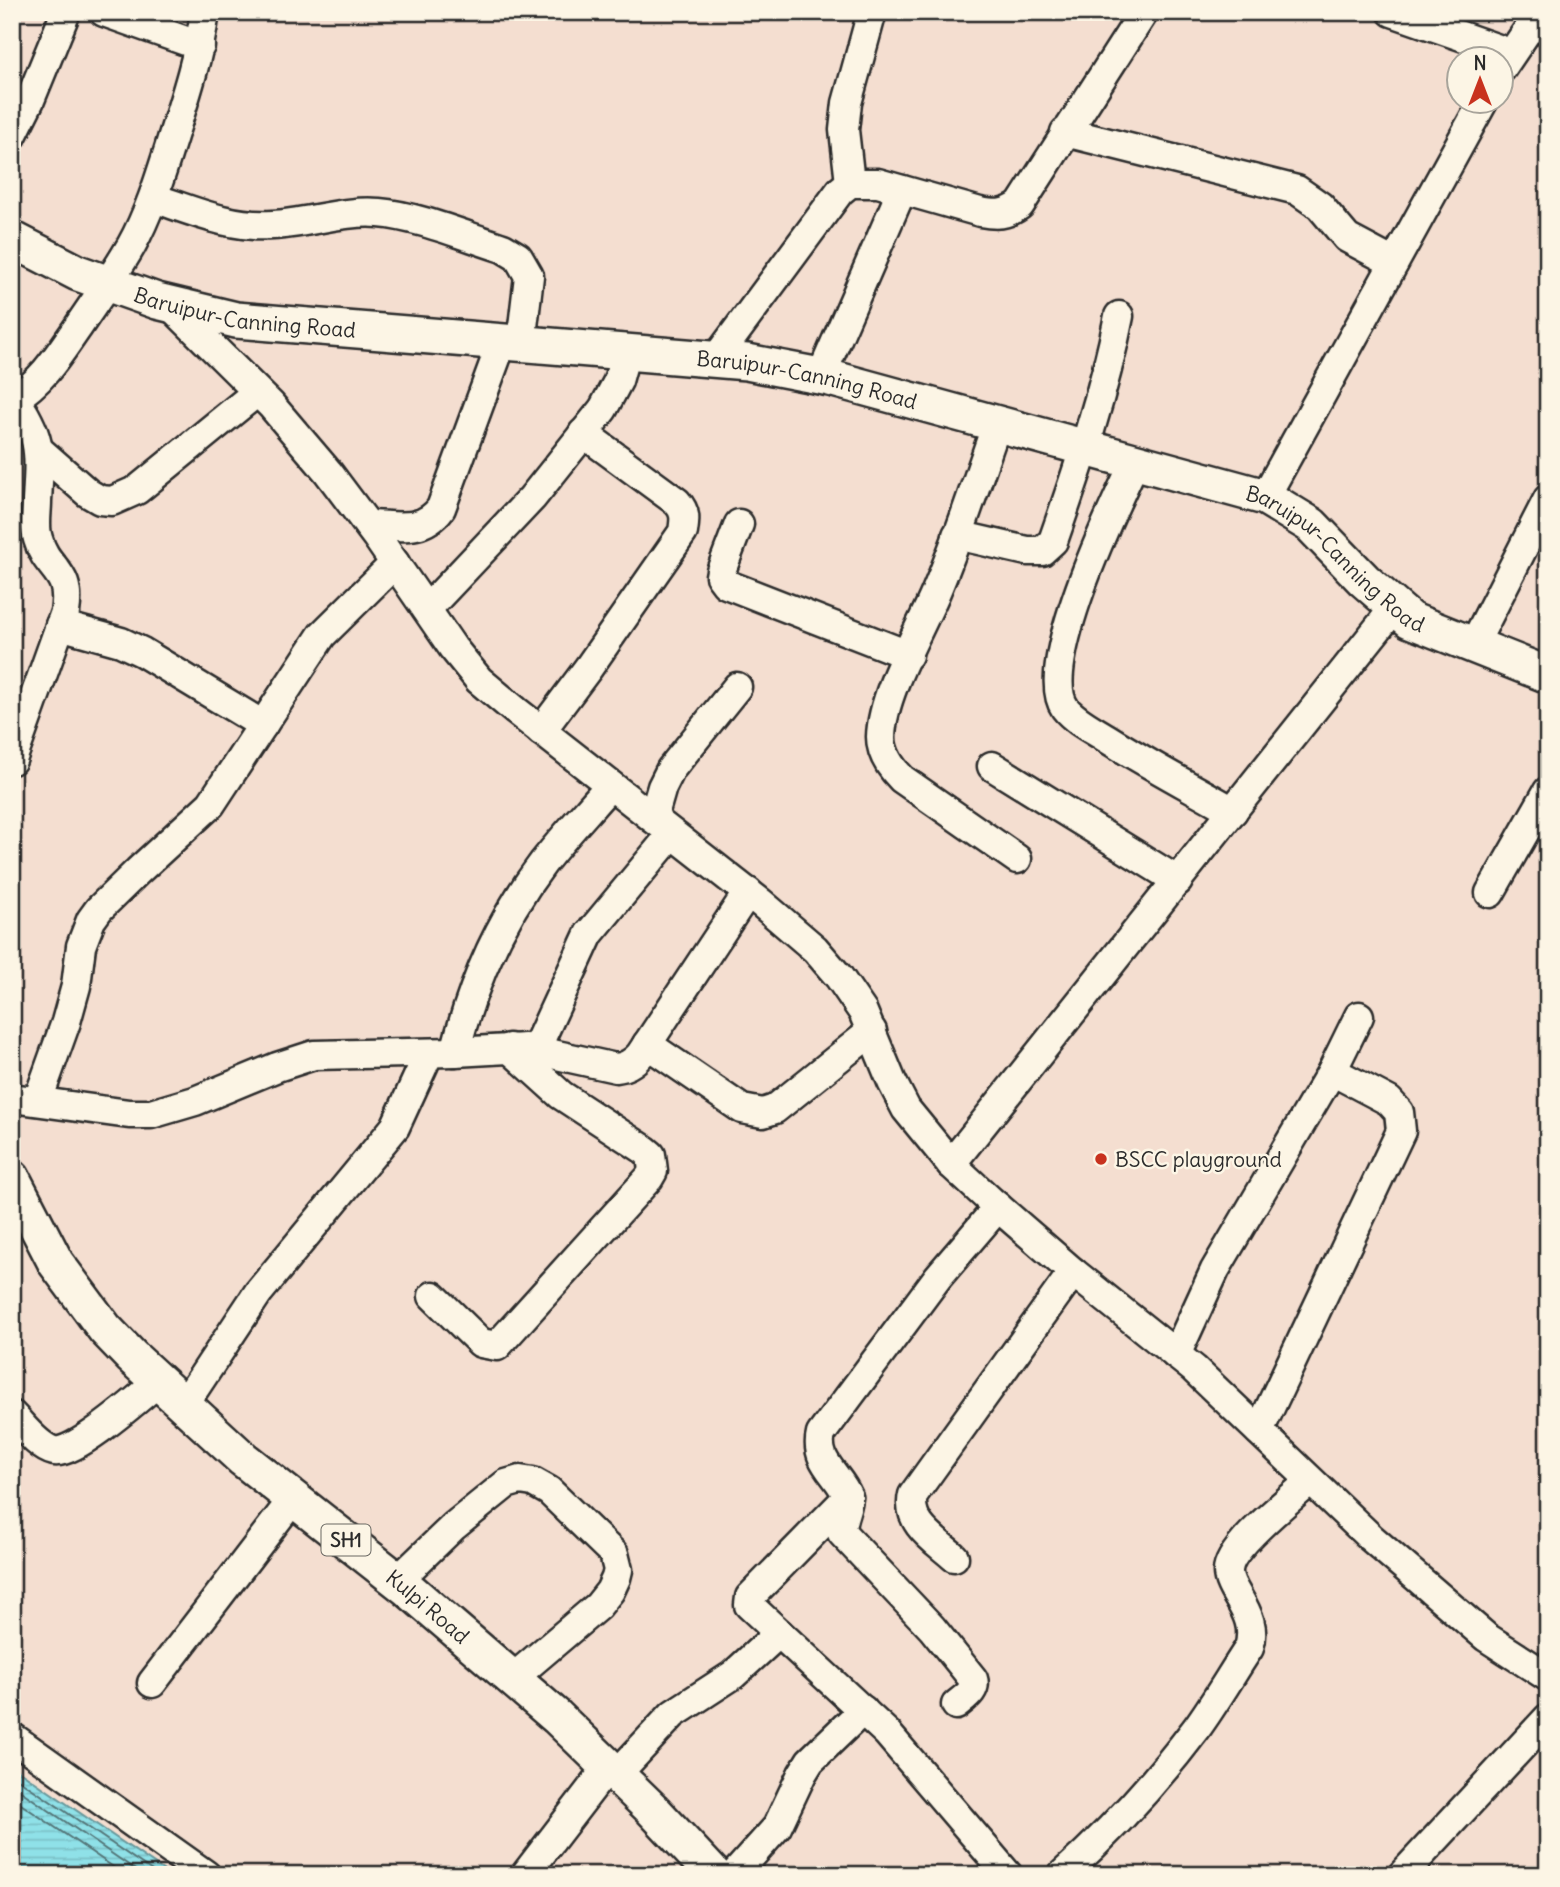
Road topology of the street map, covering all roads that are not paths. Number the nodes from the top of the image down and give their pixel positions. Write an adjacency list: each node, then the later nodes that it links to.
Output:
1 (66, 12): 13 (street)
2 (104, 12): 8 (street)
3 (205, 12): 8 (street)
4 (872, 12): 14 (street)
5 (1144, 12): 12 (street)
6 (1392, 12): 9 (street)
7 (1540, 12): 10 (street)
8 (200, 46): 16 (street)
9 (1469, 46)
10 (1514, 49)
11 (1475, 116): 18 (street)
12 (1065, 132): 15 (street); 18 (street)
13 (12, 136)
14 (850, 183): 15 (street); 24 (street)
15 (902, 190): 25 (street)
16 (154, 198): 19 (street); 22 (street)
17 (12, 239): 19 (main road, Baruipur-Canning Road)
18 (1394, 263): 33 (street)
19 (108, 284): 20 (main road, Baruipur-Canning Road); 27 (street)
20 (169, 304): 22 (main road, Baruipur-Canning Road); 26 (street)
21 (1119, 316): 30 (street)
22 (512, 343): 23 (main road, Baruipur-Canning Road); 36 (street)
23 (626, 352): 24 (main road, Baruipur-Canning Road); 29 (street)
24 (715, 360): 25 (main road, Baruipur-Canning Road)
25 (821, 376): 28 (main road, Baruipur-Canning Road)
26 (257, 392): 31 (street); 36 (street)
27 (14, 396): 31 (street)
28 (997, 424): 30 (main road, Baruipur-Canning Road); 37 (street)
29 (583, 433): 40 (street); 47 (street)
30 (1086, 448): 32 (main road, Baruipur-Canning Road); 37 (street)
31 (39, 450): 41 (street)
32 (1135, 461): 33 (main road, Baruipur-Canning Road); 52 (street)
33 (1265, 497): 39 (main road, Baruipur-Canning Road)
34 (1548, 499): 42 (street)
35 (740, 524): 43 (street)
36 (368, 525): 38 (street)
37 (957, 535): 43 (street)
38 (395, 563): 40 (street); 46 (street)
39 (1395, 607): 42 (main road, Baruipur-Canning Road); 52 (street)
40 (427, 609): 47 (street)
41 (60, 625): 46 (street); 48 (street)
42 (1473, 646): 44 (main road, Baruipur-Canning Road)
43 (908, 655): 54 (street)
44 (1548, 675)
45 (737, 687): 53 (street)
46 (263, 725): 64 (street)
47 (541, 731): 50 (street)
48 (12, 760)
49 (992, 766): 55 (street)
50 (610, 785): 53 (street); 62 (street)
51 (1548, 791): 57 (street)
52 (1233, 811): 55 (street)
53 (662, 826): 56 (street); 61 (street)
54 (1017, 859)
55 (1178, 881): 65 (street)
56 (748, 892): 59 (street); 60 (street)
57 (1490, 893)
58 (1359, 1016): 63 (street)
59 (872, 1031): 60 (street); 65 (street)
60 (647, 1044): 61 (street)
61 (523, 1049): 62 (street); 69 (street)
62 (442, 1052): 64 (street); 71 (street)
63 (1332, 1072): 70 (street); 73 (street)
64 (25, 1099)
65 (951, 1164): 67 (street)
66 (12, 1178): 71 (main road, Kulpi Road / SH1)
67 (998, 1207): 68 (street); 75 (street)
68 (1073, 1272): 70 (street); 77 (street)
69 (433, 1296)
70 (1176, 1354): 73 (street)
71 (171, 1394): 72 (street); 76 (main road, Kulpi Road / SH1)
72 (12, 1415)
73 (1259, 1432): 74 (street)
74 (1310, 1481): 80 (street); 92 (street)
75 (848, 1497): 79 (street); 83 (street)
76 (293, 1499): 78 (main road, Kulpi Road / SH1); 82 (street)
77 (954, 1557)
78 (397, 1581): 81 (main road, Kulpi Road / SH1); 81 (street)
79 (779, 1633): 84 (street); 87 (street)
80 (1548, 1677)
81 (512, 1679): 87 (main road, Kulpi Road / SH1)
82 (152, 1683)
83 (956, 1705)
84 (863, 1710): 88 (street); 91 (street)
85 (1548, 1718): 93 (street)
86 (12, 1737): 89 (street)
87 (612, 1771): 88 (main road, Kulpi Road / SH1); 90 (street)
88 (711, 1872)
89 (206, 1875)
90 (525, 1875)
91 (1007, 1875)
92 (1062, 1875)
93 (1402, 1875)

